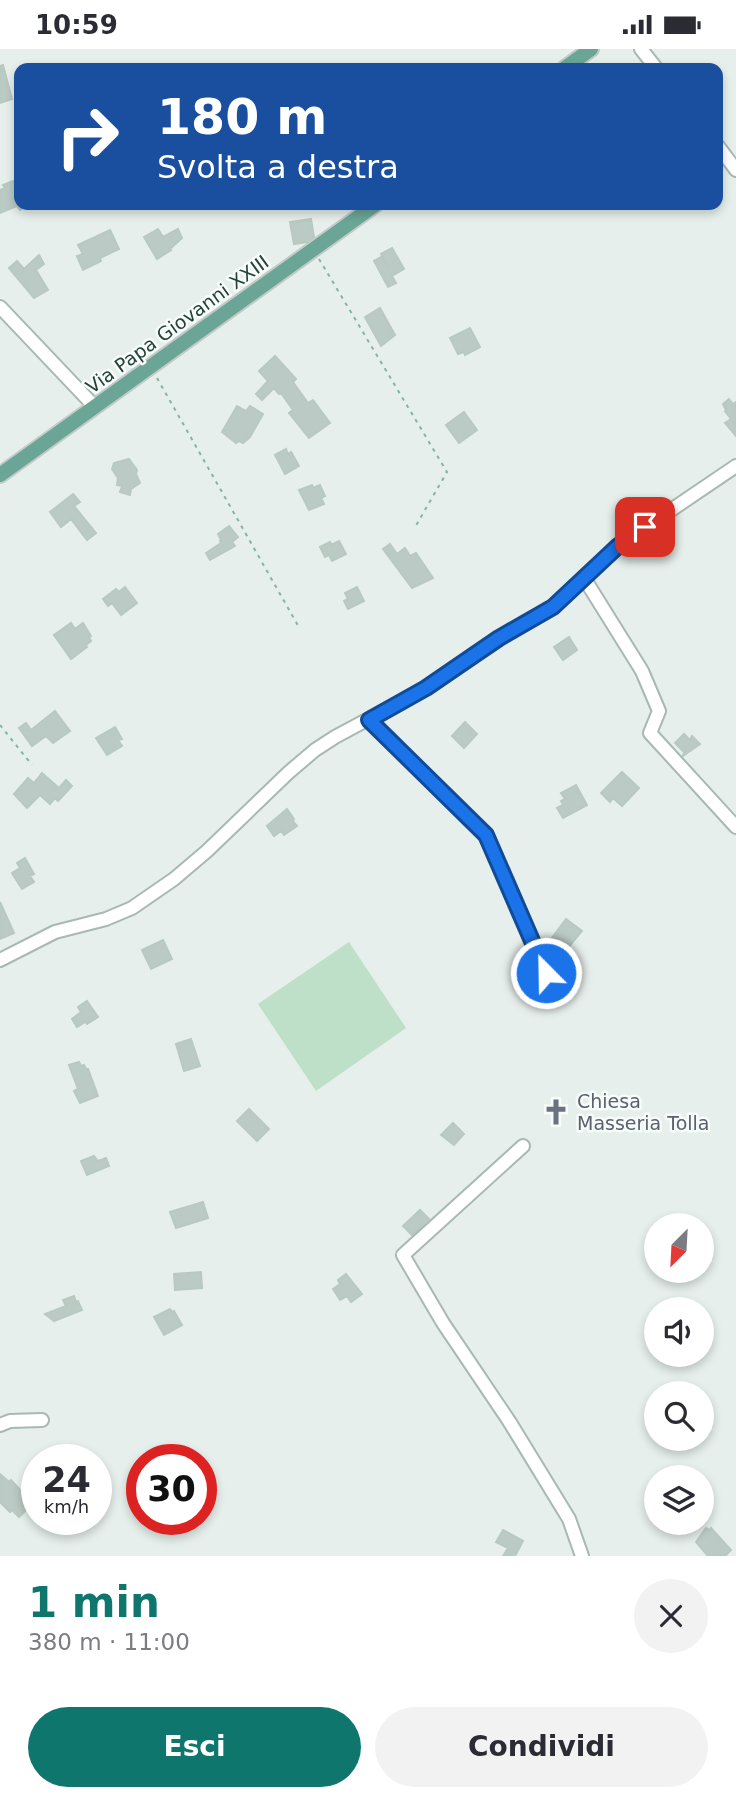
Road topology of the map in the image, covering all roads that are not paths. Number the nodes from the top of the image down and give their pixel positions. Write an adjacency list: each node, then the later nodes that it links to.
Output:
1 (591, 49): 3 (main road)
2 (641, 49): 4 (street)
3 (572, 63)
4 (652, 63)
5 (723, 153): 6 (street)
6 (736, 170)
7 (368, 210): 9 (main road, Via Papa Giovanni XXIII)
8 (0, 307): 9 (street)
9 (95, 407): 11 (main road, Via Papa Giovanni XXIII)
10 (736, 467): 12 (street)
11 (0, 475)
12 (584, 578): 13 (street); 14 (street)
13 (369, 720): 15 (street); 16 (street)
14 (736, 827)
15 (0, 960)
16 (546, 973)
17 (523, 1146): 20 (street)
18 (42, 1420): 19 (street)
19 (0, 1425)
20 (582, 1556)

